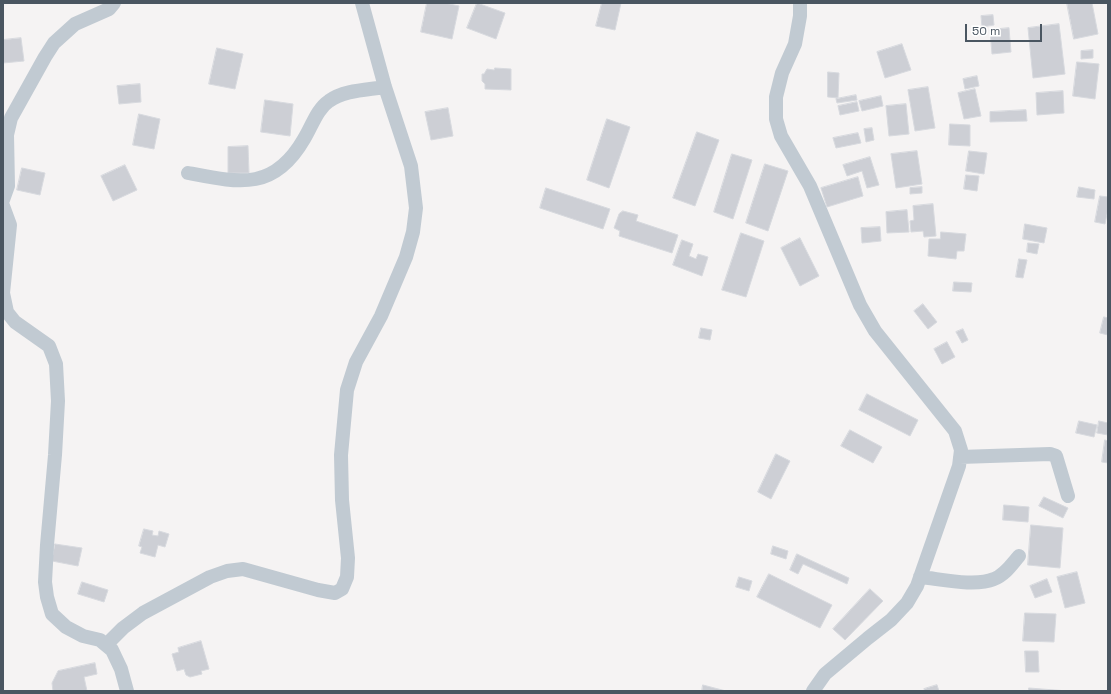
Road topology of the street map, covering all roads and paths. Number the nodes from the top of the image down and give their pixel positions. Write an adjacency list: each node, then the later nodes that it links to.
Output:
1 (114, 3): 6 (street)
2 (362, 3): 4 (street)
3 (800, 3): 8 (street)
4 (385, 87): 5 (street); 12 (street)
5 (188, 173)
6 (3, 200)
7 (3, 206): 12 (street)
8 (960, 457): 9 (street); 11 (street)
9 (1068, 496)
10 (1019, 556): 11 (street)
11 (920, 577): 14 (street)
12 (106, 644): 13 (street)
13 (127, 691)
14 (813, 691)

